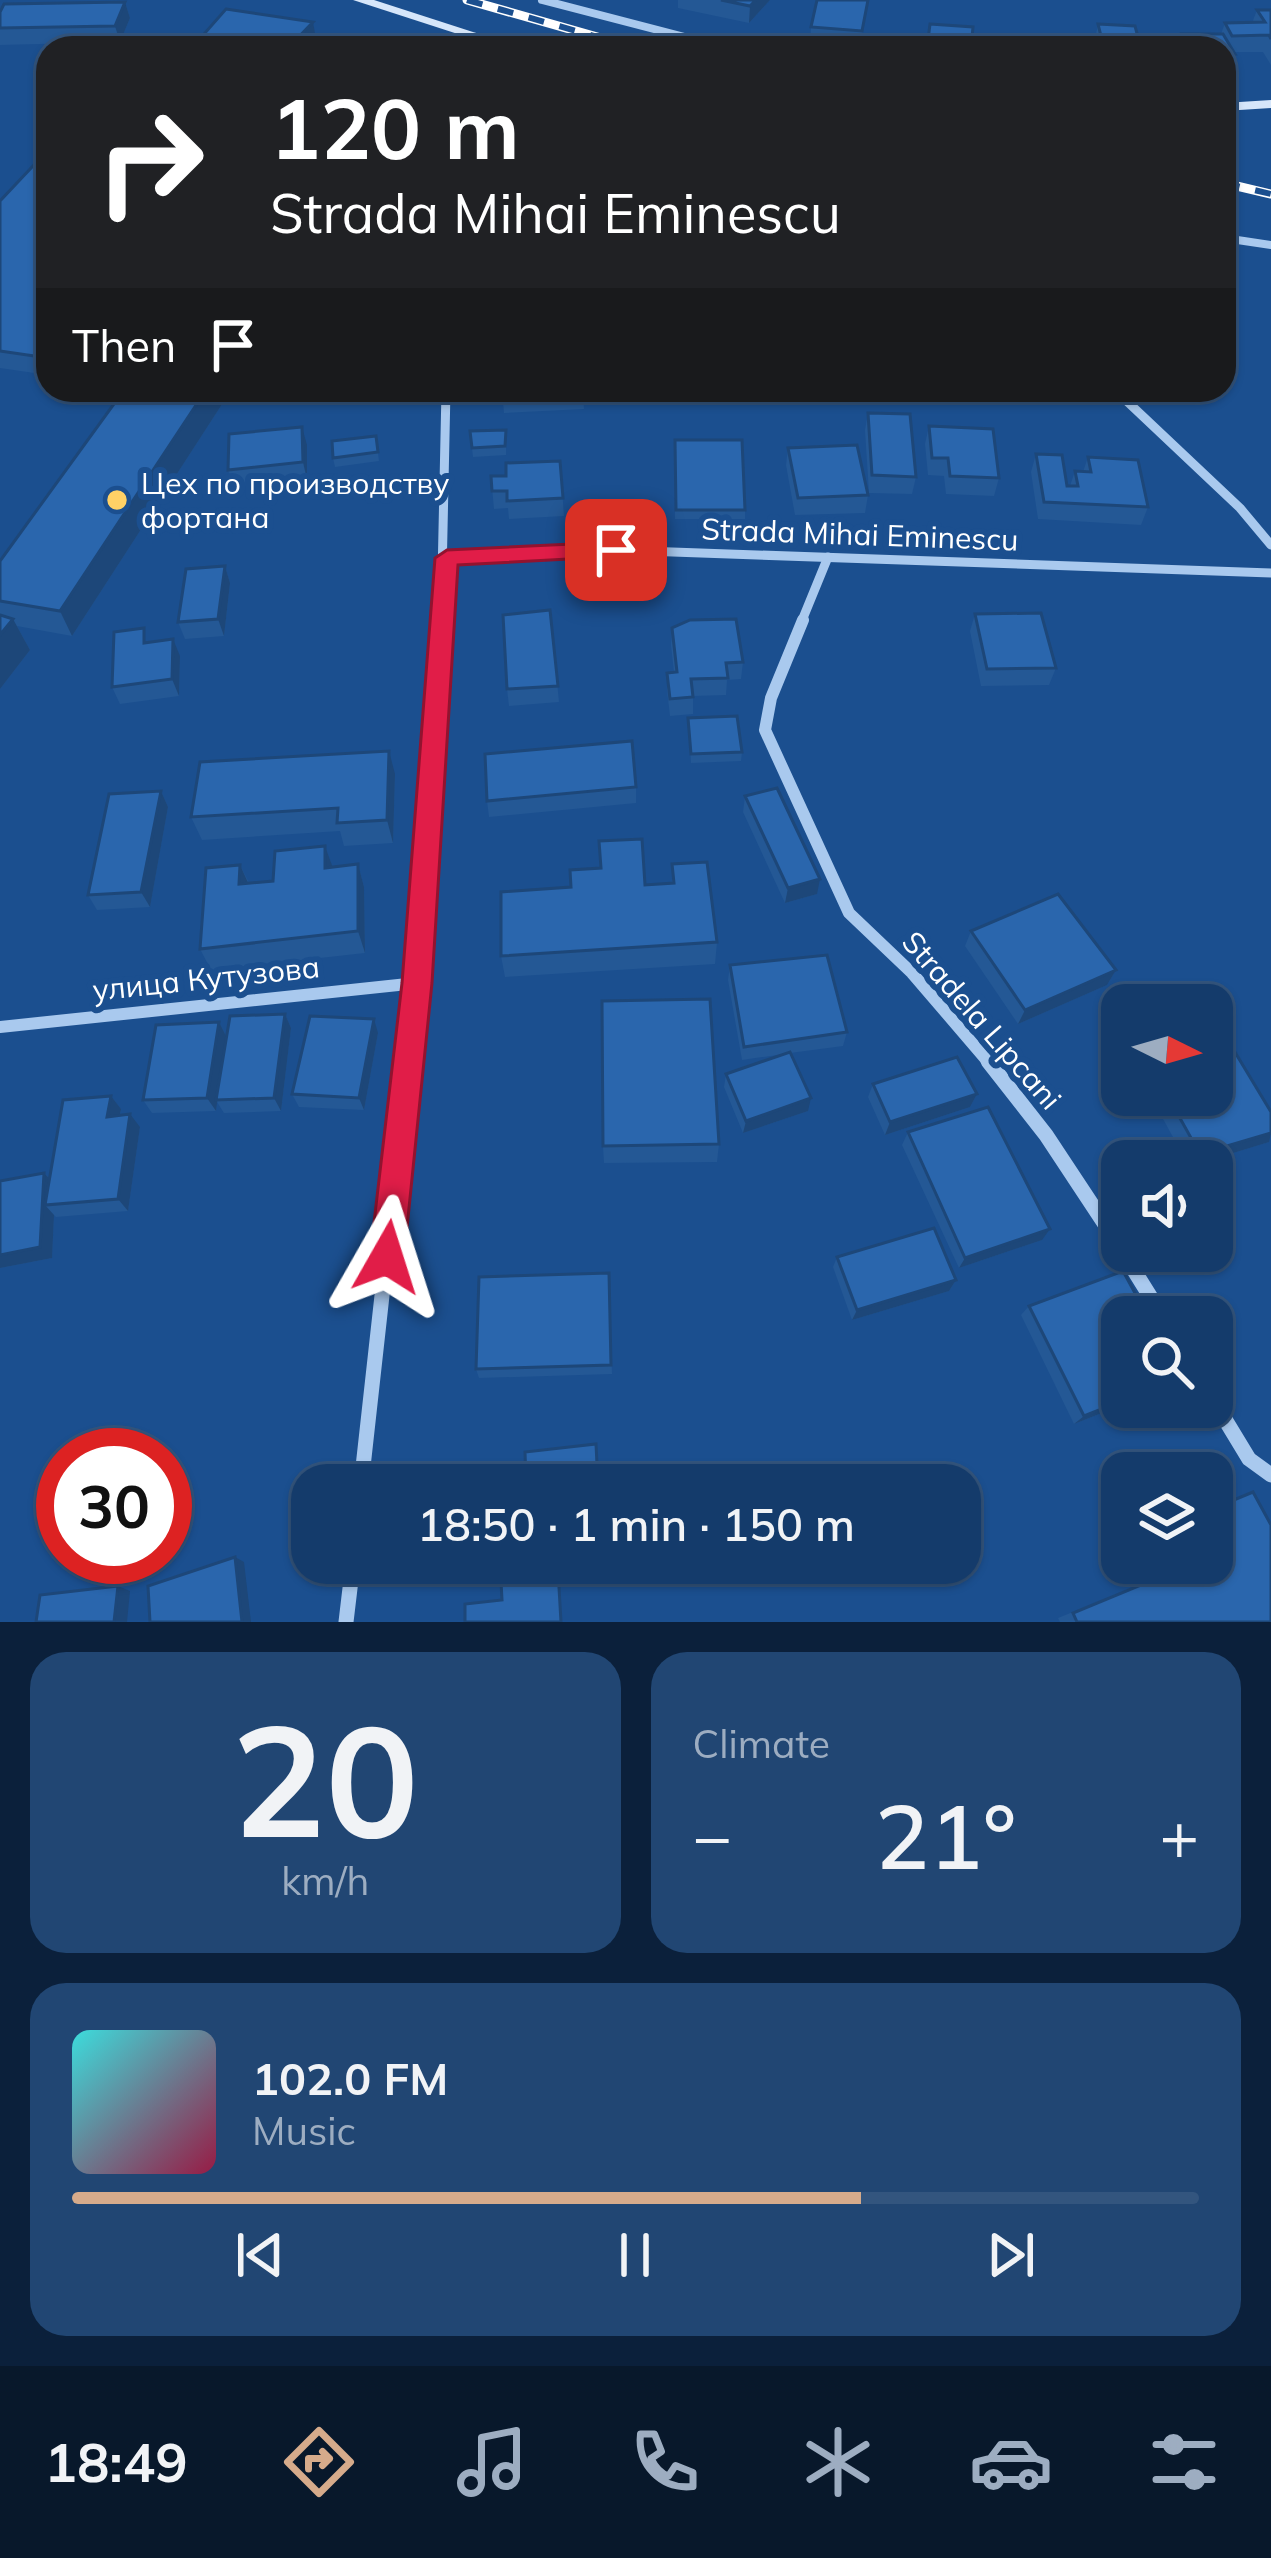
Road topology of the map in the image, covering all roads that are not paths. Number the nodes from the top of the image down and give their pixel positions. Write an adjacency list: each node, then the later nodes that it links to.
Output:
1 (360, 0): 3 (street)
2 (542, 0): 4 (street)
3 (473, 36)
4 (681, 36)
5 (1271, 104): 6 (street)
6 (1236, 105)
7 (1236, 240): 8 (street)
8 (1271, 245)
9 (446, 402): 13 (street)
10 (1128, 402): 11 (street)
11 (1271, 545)
12 (828, 556): 13 (street, Strada Mihai Eminescu); 14 (street, Strada Mihai Eminescu); 17 (street, Stradela Lipcani)
13 (447, 558): 15 (street)
14 (1271, 573)
15 (417, 983): 16 (street, улица Кутузова); 19 (street)
16 (0, 1027)
17 (1101, 1219)
18 (1231, 1428): 20 (street)
19 (363, 1464)
20 (1271, 1475)
21 (350, 1584): 22 (street)
22 (346, 1622)

